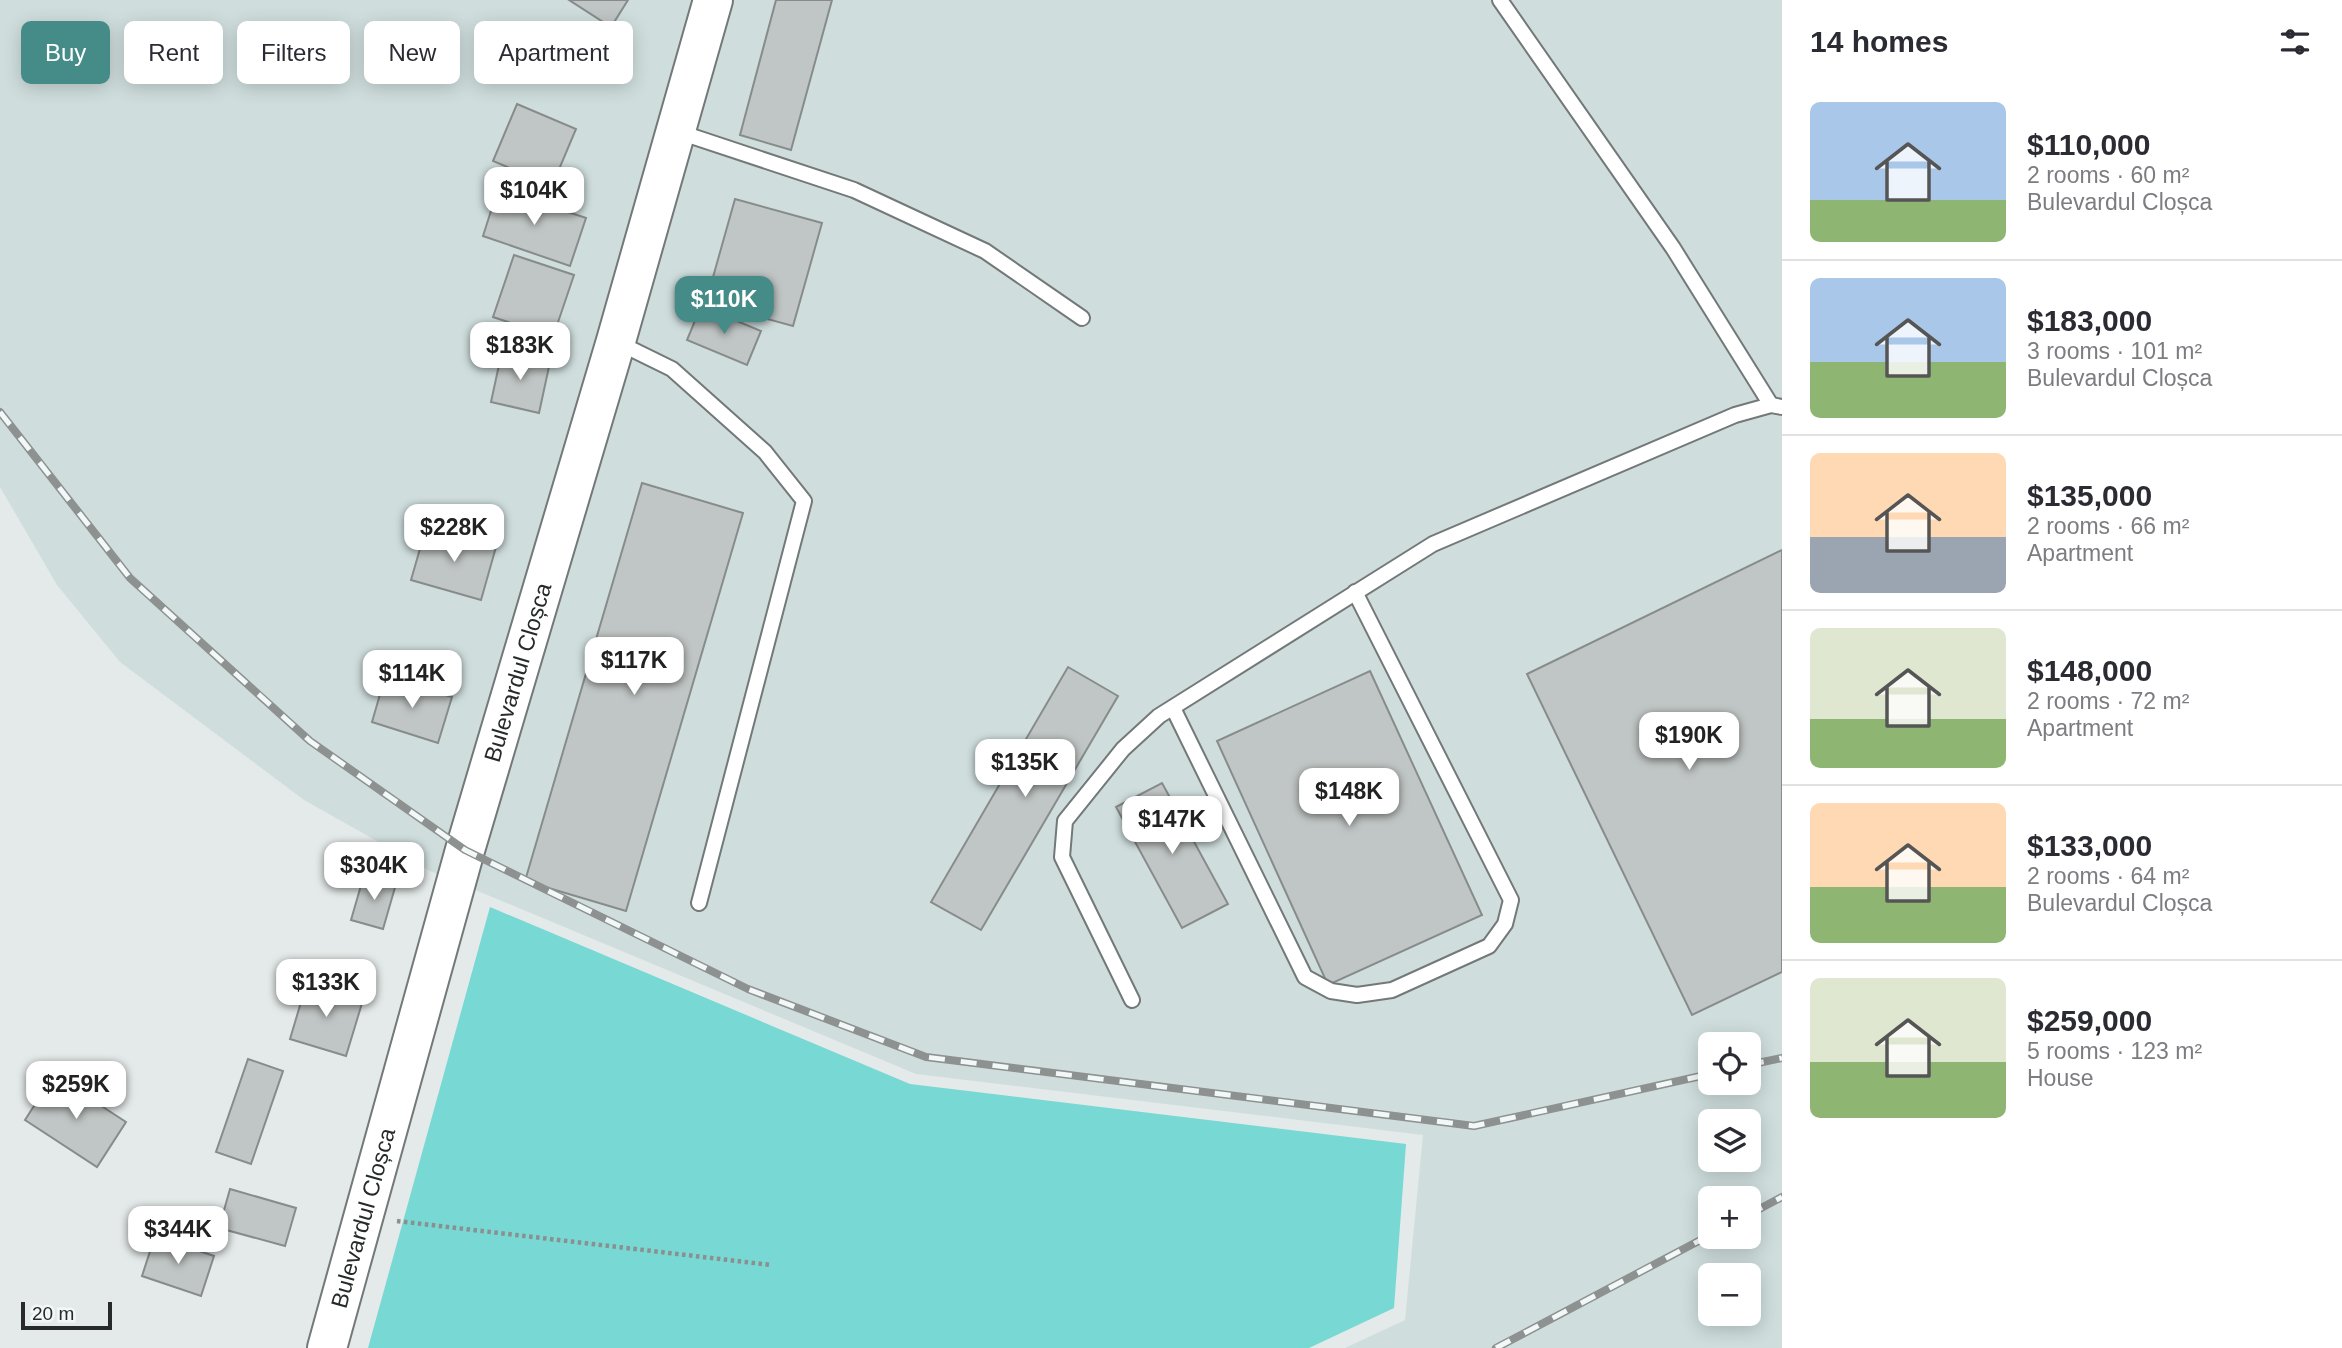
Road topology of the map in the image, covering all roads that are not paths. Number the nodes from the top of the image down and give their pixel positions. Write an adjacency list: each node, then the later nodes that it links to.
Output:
1 (713, 0): 3 (main road, Bulevardul Cloșca)
2 (1500, 0): 6 (lane)
3 (675, 131): 4 (lane); 5 (main road, Bulevardul Cloșca)
4 (1082, 318)
5 (616, 341): 9 (lane); 11 (main road, Bulevardul Cloșca)
6 (1777, 406): 7 (lane)
7 (1355, 592): 8 (lane); 8 (lane)
8 (1173, 708): 10 (lane)
9 (699, 903)
10 (1132, 1000)
11 (327, 1348)

